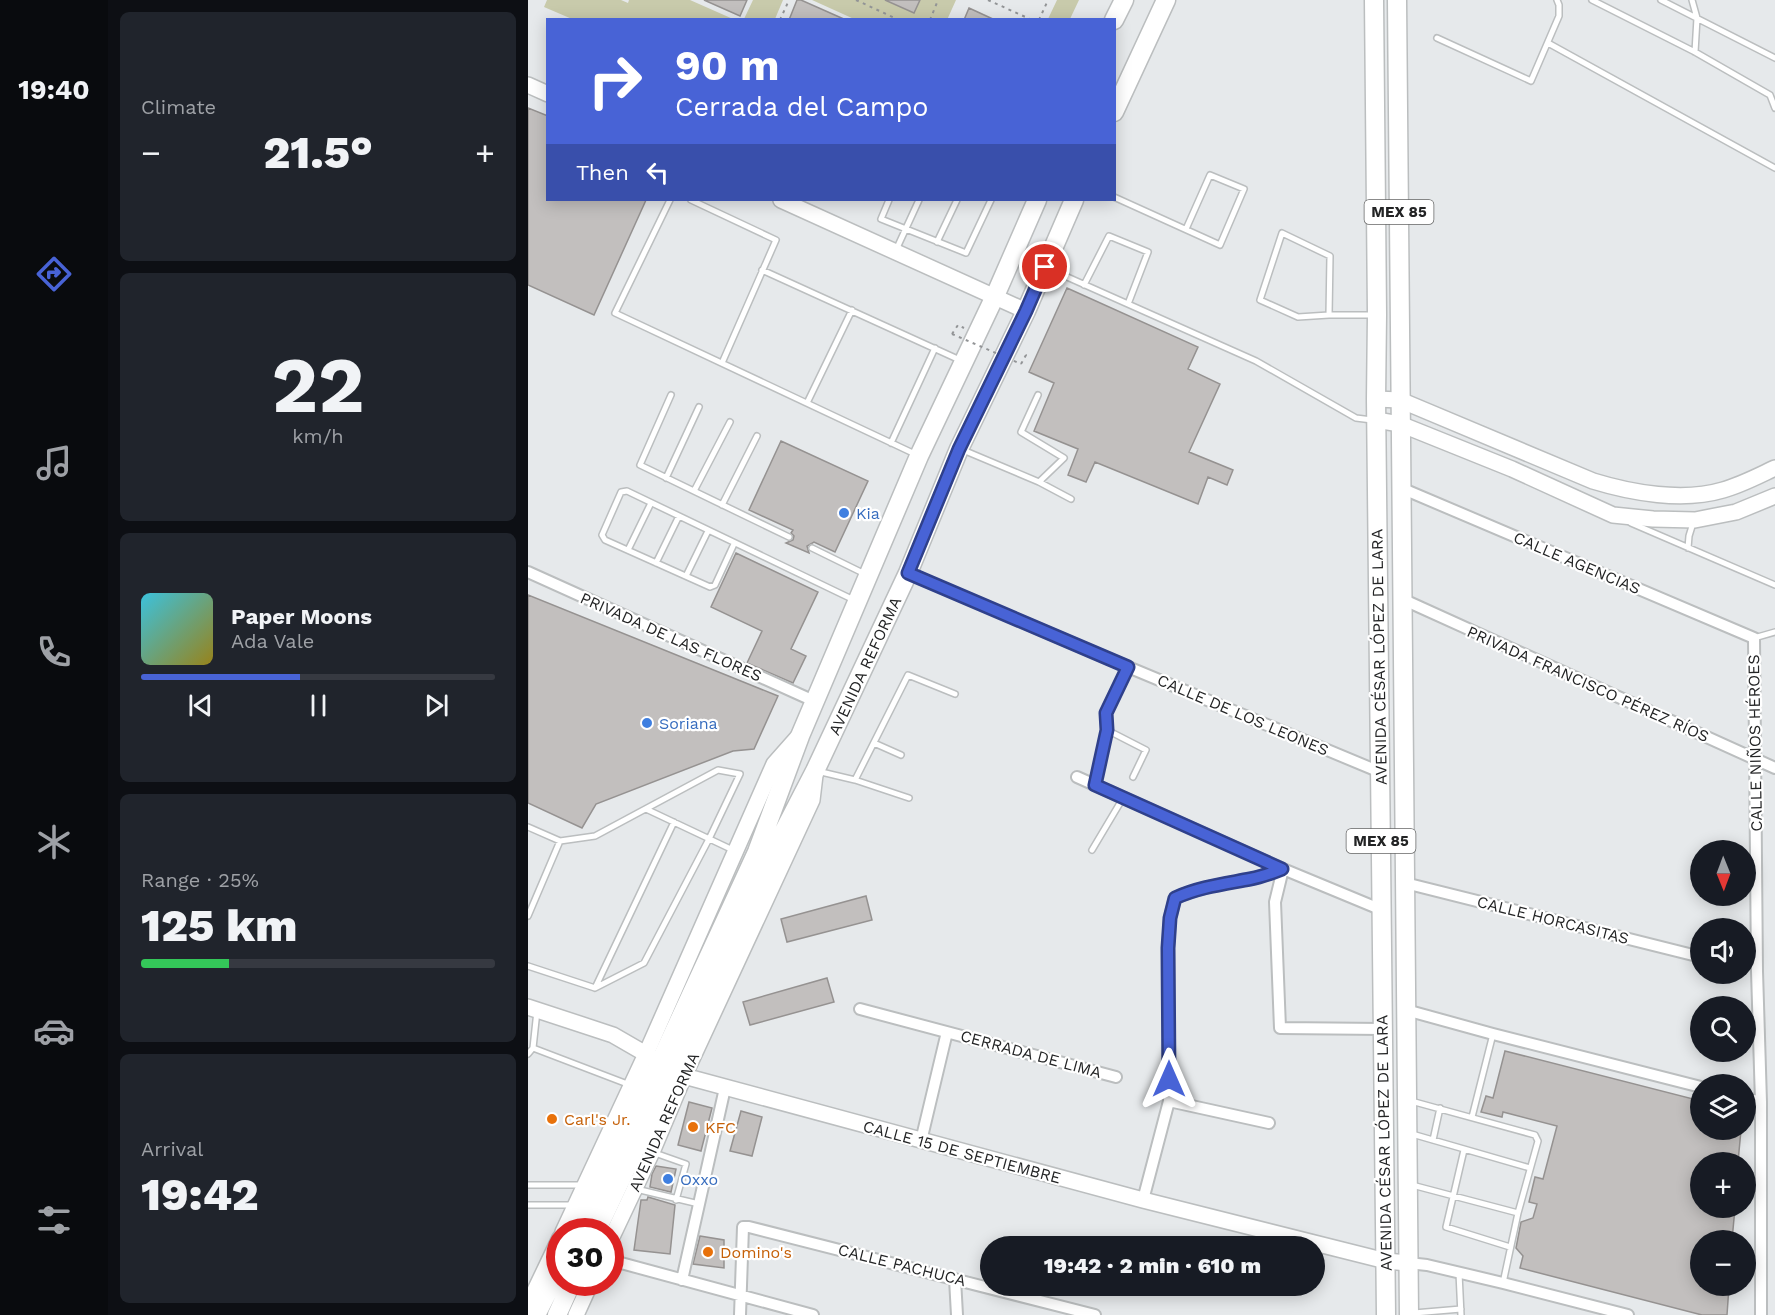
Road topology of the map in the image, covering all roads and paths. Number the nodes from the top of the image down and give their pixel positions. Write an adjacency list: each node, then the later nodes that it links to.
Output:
1 (789, 0): 13 (path)
2 (856, 0): 14 (path)
3 (938, 0): 15 (path)
4 (988, 0): 16 (path)
5 (1048, 0): 17 (path)
6 (1166, 0): 25 (main road)
7 (1374, 0): 50 (main road, AVENIDA CÉSAR LÓPEZ DE LARA / MEX 85)
8 (1397, 0): 59 (main road, AVENIDA CÉSAR LÓPEZ DE LARA / MEX 85)
9 (1557, 0): 20 (lane)
10 (1592, 0): 21 (lane)
11 (1661, 0): 18 (lane)
12 (1692, 0): 18 (lane)
13 (781, 18)
14 (895, 18)
15 (931, 18)
16 (1028, 18)
17 (1040, 18)
18 (1697, 18): 21 (lane); 22 (lane)
19 (1437, 38): 20 (lane)
20 (1548, 43): 27 (lane)
21 (1695, 52): 26 (lane)
22 (1775, 58)
23 (528, 85): 24 (street)
24 (546, 93)
25 (1116, 108)
26 (1775, 108)
27 (1775, 168)
28 (1116, 197): 38 (lane)
29 (670, 201): 55 (lane)
30 (694, 201): 43 (lane)
31 (783, 201): 41 (street)
32 (889, 201): 39 (lane)
33 (919, 201): 39 (lane)
34 (957, 201): 40 (lane)
35 (991, 201): 40 (lane)
36 (1036, 201): 45 (main road, AVENIDA REFORMA)
37 (1074, 201): 42 (main road, AVENIDA REFORMA)
38 (1186, 229): 38 (lane)
39 (905, 230): 40 (lane); 41 (lane)
40 (937, 242)
41 (895, 251): 45 (street)
42 (1045, 267): 44 (lane); 48 (main road, AVENIDA REFORMA)
43 (762, 270): 47 (lane); 55 (lane)
44 (1084, 285): 46 (lane); 46 (lane)
45 (994, 296): 48 (street); 54 (main road, AVENIDA REFORMA)
46 (1128, 304): 62 (lane)
47 (852, 310): 52 (lane); 60 (lane)
48 (1026, 311): 67 (main road, AVENIDA REFORMA)
49 (1329, 315): 49 (lane); 50 (lane)
50 (1377, 315): 58 (main road, AVENIDA CÉSAR LÓPEZ DE LARA / MEX 85)
51 (964, 328): 53 (path, bridge)
52 (935, 348): 54 (lane); 66 (lane)
53 (1023, 353)
54 (964, 362): 69 (main road, AVENIDA REFORMA)
55 (722, 363): 60 (lane)
56 (1038, 394): 73 (lane)
57 (671, 395): 72 (lane)
58 (1376, 399): 59 (street); 62 (main road, AVENIDA CÉSAR LÓPEZ DE LARA / MEX 85)
59 (1400, 400): 64 (main road, AVENIDA CÉSAR LÓPEZ DE LARA / MEX 85); 68 (street)
60 (807, 403): 66 (lane)
61 (699, 407): 72 (lane)
62 (1376, 420): 64 (street); 109 (main road, AVENIDA CÉSAR LÓPEZ DE LARA / MEX 85)
63 (730, 422): 75 (lane)
64 (1400, 424): 71 (street); 74 (main road, AVENIDA CÉSAR LÓPEZ DE LARA / MEX 85)
65 (757, 436): 79 (lane)
66 (891, 443): 69 (lane)
67 (959, 449): 73 (lane); 91 (main road, AVENIDA REFORMA)
68 (1521, 451): 70 (street); 71 (street)
69 (919, 456): 93 (main road, AVENIDA REFORMA)
70 (1775, 468)
71 (1512, 469): 80 (street)
72 (666, 478): 75 (lane)
73 (1039, 482): 77 (lane)
74 (1401, 488): 95 (main road, AVENIDA CÉSAR LÓPEZ DE LARA / MEX 85); 98 (street, CALLE AGENCIAS)
75 (694, 491): 79 (lane)
76 (1775, 496): 82 (street)
77 (1071, 499)
78 (651, 503): 81 (lane); 88 (lane); 88 (lane)
79 (722, 505): 84 (lane)
80 (1613, 515): 82 (street); 87 (lane)
81 (679, 516): 83 (lane); 89 (lane)
82 (1695, 520): 87 (lane)
83 (708, 531): 85 (lane); 92 (lane)
84 (789, 537)
85 (734, 544): 92 (lane); 96 (lane)
86 (812, 548): 93 (lane)
87 (1688, 548): 94 (lane)
88 (628, 550): 89 (lane)
89 (656, 563): 92 (lane)
90 (528, 572): 101 (street, PRIVADA DE LAS FLORES)
91 (908, 573): 99 (street, CALLE DE LOS LEONES); 108 (main road, AVENIDA REFORMA)
92 (686, 576)
93 (868, 576): 96 (main road, AVENIDA REFORMA)
94 (1775, 585)
95 (1402, 599): 106 (street, PRIVADA FRANCISCO PÉREZ RÍOS); 124 (main road, AVENIDA CÉSAR LÓPEZ DE LARA / MEX 85)
96 (857, 602): 101 (main road, AVENIDA REFORMA)
97 (1775, 632): 98 (lane)
98 (1754, 638): 106 (street, CALLE NIÑOS HÉROES)
99 (1128, 667): 102 (lane); 109 (street, CALLE DE LOS LEONES)
100 (955, 694): 104 (lane)
101 (814, 701): 103 (main road, AVENIDA REFORMA)
102 (1107, 730): 111 (lane); 113 (lane)
103 (800, 736): 122 (street, AVENIDA REFORMA); 140 (main road, AVENIDA REFORMA)
104 (874, 743): 105 (lane); 112 (lane)
105 (900, 755)
106 (1755, 759): 107 (street, PRIVADA FRANCISCO PÉREZ RÍOS); 127 (street, CALLE NIÑOS HÉROES)
107 (1775, 768)
108 (815, 771): 112 (lane); 140 (main road, AVENIDA REFORMA)
109 (1380, 772): 125 (main road, AVENIDA CÉSAR LÓPEZ DE LARA / MEX 85)
110 (1077, 777): 113 (street)
111 (1133, 777)
112 (855, 780): 114 (lane)
113 (1095, 785): 115 (street)
114 (909, 798)
115 (1123, 798): 121 (lane); 123 (street)
116 (646, 809): 117 (lane); 119 (lane); 120 (lane)
117 (674, 822): 119 (lane); 131 (lane)
118 (528, 828): 120 (lane)
119 (709, 839): 122 (lane); 131 (lane)
120 (560, 841): 126 (lane)
121 (1092, 850)
122 (736, 852): 140 (street, AVENIDA REFORMA)
123 (1282, 869): 125 (street); 135 (street); 146 (street)
124 (1405, 883): 128 (street, CALLE HORCASITAS); 134 (main road, AVENIDA CÉSAR LÓPEZ DE LARA / MEX 85)
125 (1382, 910): 135 (main road, AVENIDA CÉSAR LÓPEZ DE LARA / MEX 85)
126 (528, 916)
127 (1752, 918)
128 (1690, 954)
129 (528, 966): 131 (lane)
130 (1752, 984): 148 (street, CALLE NIÑOS HÉROES)
131 (595, 988)
132 (532, 1008): 138 (lane); 140 (street, CALLE 15 DE SEPTIEMBRE)
133 (860, 1009): 136 (street, CERRADA DE LIMA)
134 (1406, 1010): 137 (street); 145 (main road, AVENIDA CÉSAR LÓPEZ DE LARA / MEX 85)
135 (1383, 1029): 174 (main road, AVENIDA CÉSAR LÓPEZ DE LARA / MEX 85)
136 (946, 1032): 141 (street, CERRADA DE LIMA); 154 (street, CERRADA DE LIMA)
137 (1493, 1034): 142 (street); 150 (lane)
138 (532, 1048): 139 (lane); 143 (lane)
139 (528, 1054)
140 (666, 1065): 143 (street, AVENIDA REFORMA); 144 (street, CALLE 15 DE SEPTIEMBRE); 156 (street, AVENIDA REFORMA); 170 (main road, AVENIDA REFORMA); 171 (main road, AVENIDA REFORMA)
141 (1116, 1077)
142 (1690, 1084)
143 (631, 1086): 160 (street, AVENIDA REFORMA)
144 (725, 1088): 154 (street, CALLE 15 DE SEPTIEMBRE); 165 (street)
145 (1407, 1100): 149 (lane); 152 (main road, AVENIDA CÉSAR LÓPEZ DE LARA / MEX 85)
146 (1169, 1101): 151 (street); 164 (street)
147 (1756, 1101): 148 (street)
148 (1761, 1102): 198 (street, CALLE NIÑOS HÉROES)
149 (1440, 1108): 150 (lane); 153 (lane)
150 (1472, 1117): 157 (lane)
151 (1269, 1123)
152 (1407, 1132): 153 (lane); 158 (main road, AVENIDA CÉSAR LÓPEZ DE LARA / MEX 85)
153 (1433, 1140): 155 (lane)
154 (921, 1141): 164 (street, CALLE 15 DE SEPTIEMBRE)
155 (1464, 1149): 157 (lane); 162 (lane)
156 (652, 1152): 161 (street, AVENIDA REFORMA); 163 (lane)
157 (1530, 1168): 168 (lane)
158 (1408, 1183): 162 (lane); 175 (main road, AVENIDA CÉSAR LÓPEZ DE LARA / MEX 85)
159 (528, 1185): 160 (lane)
160 (584, 1185): 167 (street, AVENIDA REFORMA)
161 (634, 1189): 163 (lane); 172 (street, AVENIDA REFORMA)
162 (1453, 1195): 168 (lane); 173 (lane)
163 (676, 1200): 165 (lane)
164 (1143, 1200): 174 (street, CALLE 15 DE SEPTIEMBRE)
165 (699, 1204): 180 (street)
166 (528, 1205): 167 (lane)
167 (575, 1205): 169 (street, AVENIDA REFORMA)
168 (1518, 1213): 173 (lane)
169 (569, 1218)
170 (584, 1218)
171 (602, 1218)
172 (621, 1218)
173 (1510, 1247): 181 (lane)
174 (1386, 1261): 175 (street, CALLE 15 DE SEPTIEMBRE); 196 (main road, AVENIDA CÉSAR LÓPEZ DE LARA / MEX 85)
175 (1408, 1263): 178 (street); 188 (main road, AVENIDA CÉSAR LÓPEZ DE LARA / MEX 85)
176 (624, 1264): 180 (street)
177 (546, 1267): 186 (street)
178 (1459, 1273): 181 (street); 187 (lane)
179 (955, 1279): 185 (street, CALLE PACHUCA); 194 (street); 195 (street, CALLE PACHUCA)
180 (682, 1280): 185 (street)
181 (1503, 1283): 197 (street)
182 (546, 1295): 189 (main road)
183 (566, 1296): 190 (main road)
184 (585, 1296): 191 (street)
185 (740, 1296): 192 (street); 193 (street)
186 (528, 1305)
187 (1461, 1312): 188 (lane)
188 (1409, 1314)
189 (536, 1315)
190 (557, 1315)
191 (576, 1315)
192 (740, 1315)
193 (813, 1315)
194 (957, 1315)
195 (1095, 1315)
196 (1386, 1315)
197 (1628, 1315)
198 (1761, 1315)

